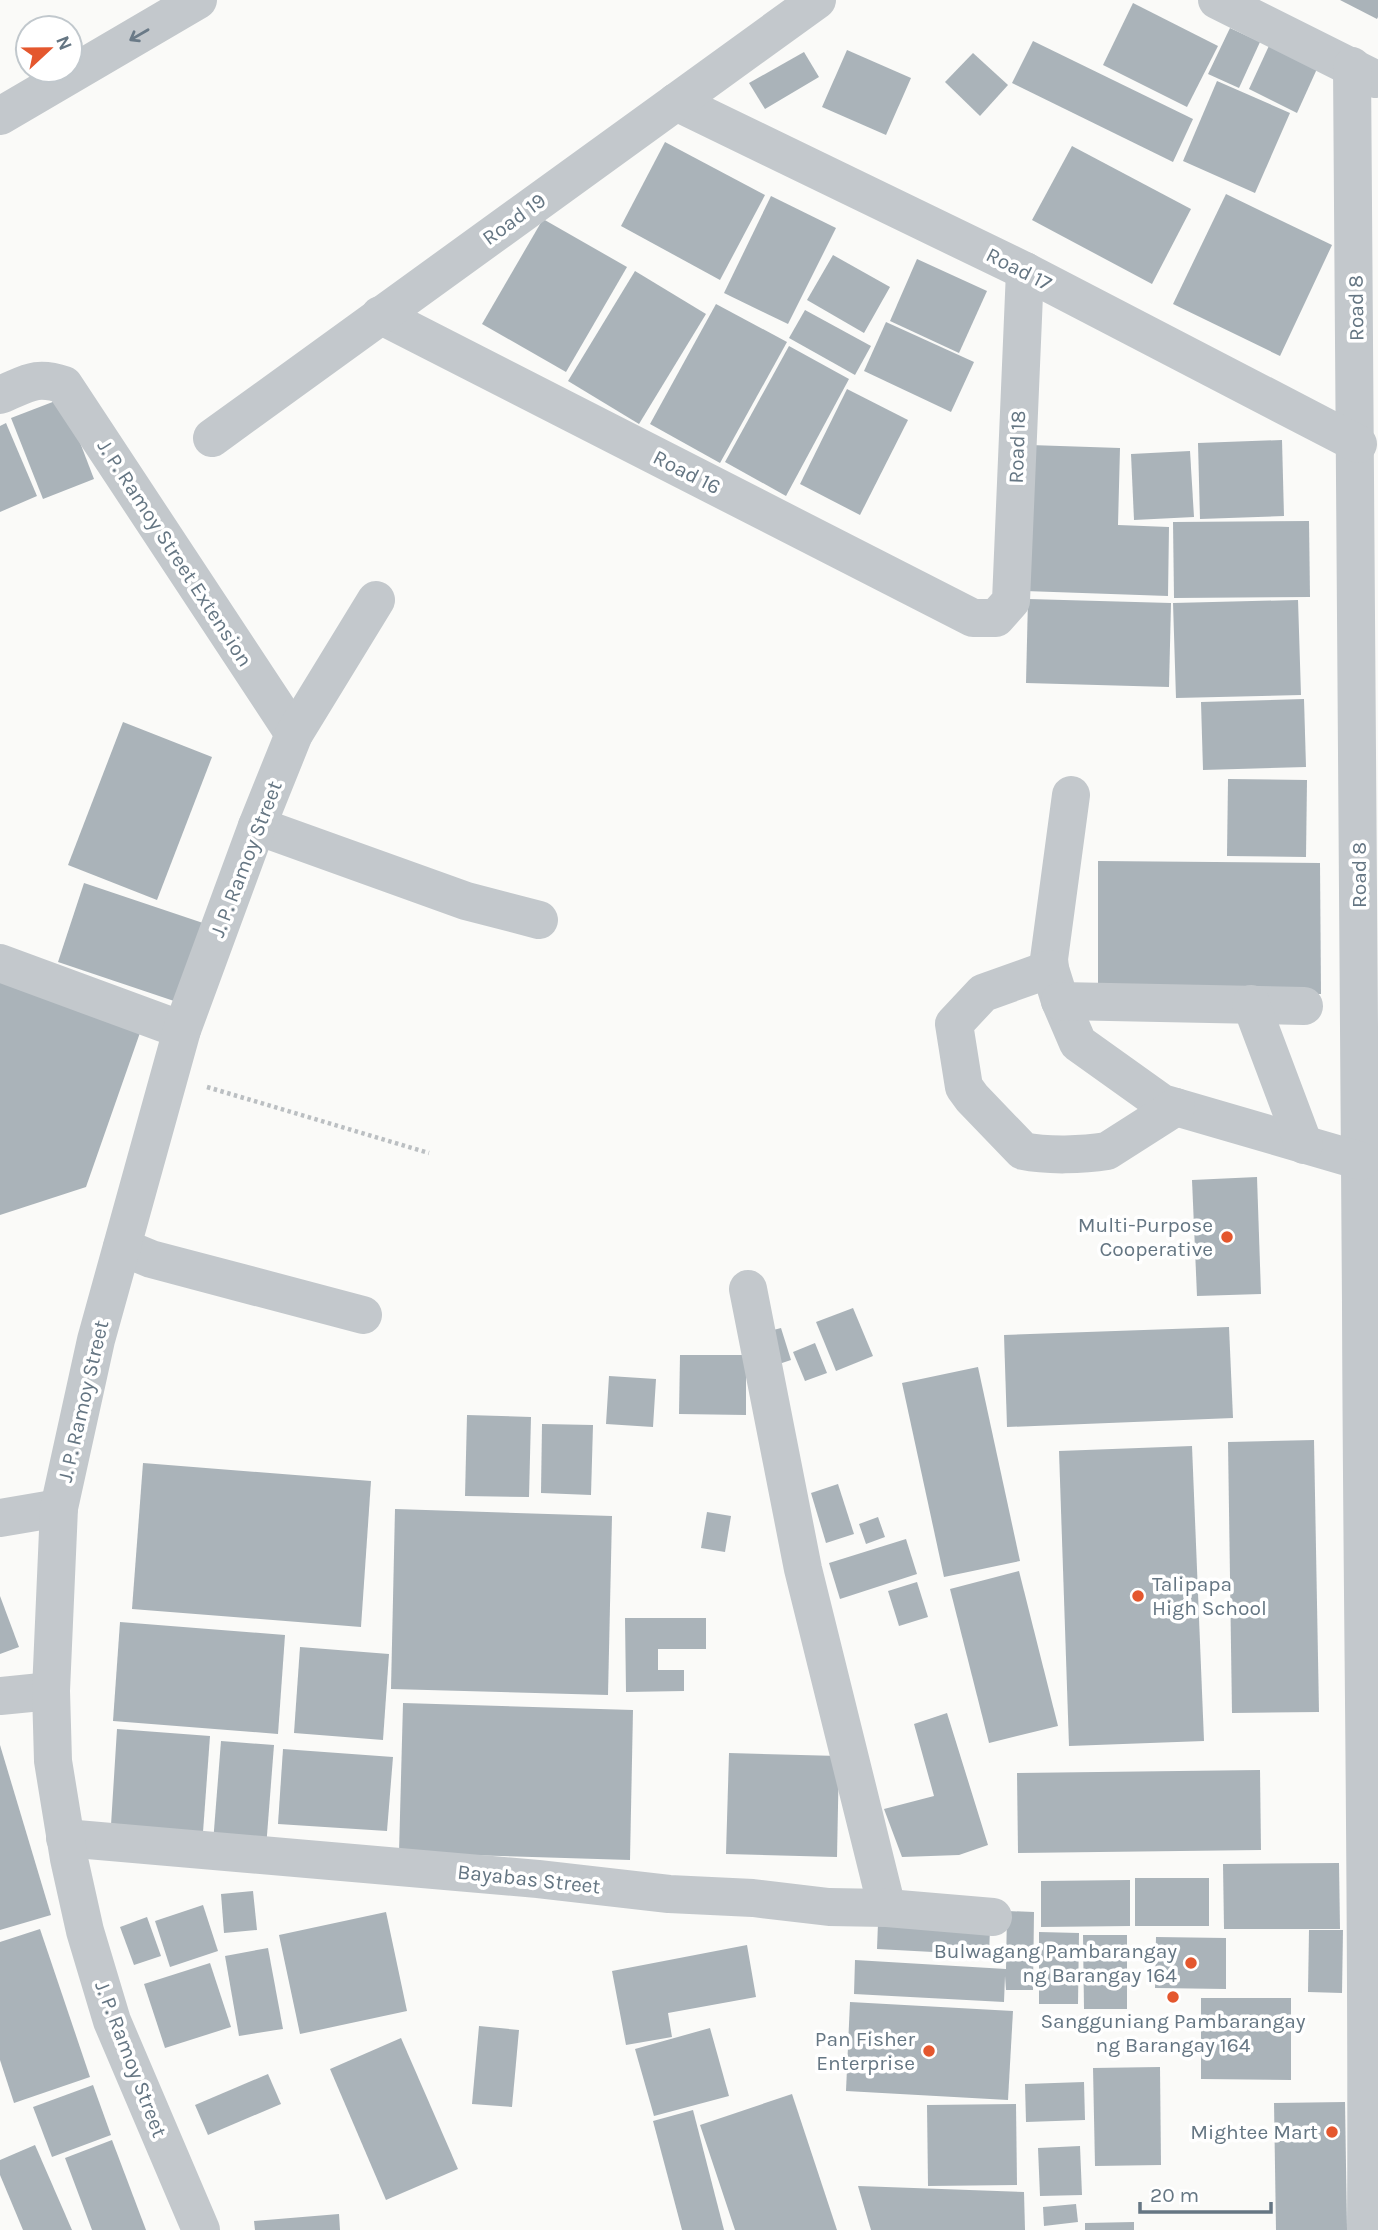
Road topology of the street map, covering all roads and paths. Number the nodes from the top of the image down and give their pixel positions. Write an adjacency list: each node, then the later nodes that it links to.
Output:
1 (198, 0): 6 (street, one-way to 6)
2 (817, 0): 5 (street, Road 19)
3 (1217, 0): 4 (street)
4 (1365, 73): 11 (street, Road 8)
5 (676, 102): 7 (street, Road 17); 8 (street, Road 19)
6 (0, 116)
7 (1024, 271): 11 (street, Road 17); 13 (street, Road 18)
8 (380, 315): 10 (street, Road 19); 13 (street, Road 16)
9 (0, 395): 14 (street, J. P. Ramoy Street Extension)
10 (212, 438)
11 (1358, 444): 27 (street, Road 8)
12 (376, 600): 14 (street, J. P. Ramoy Street)
13 (996, 618)
14 (295, 734): 16 (street, J. P. Ramoy Street)
15 (1071, 795): 19 (street)
16 (257, 826): 17 (street); 22 (street, J. P. Ramoy Street)
17 (539, 920)
18 (0, 963): 22 (street)
19 (1055, 985): 20 (street); 24 (street); 24 (street)
20 (1251, 1004): 21 (street); 25 (street)
21 (1304, 1006)
22 (182, 1030): 23 (street, J. P. Ramoy Street)
23 (170, 1076): 26 (path); 28 (street, J. P. Ramoy Street)
24 (1176, 1107): 25 (street)
25 (1304, 1145): 27 (street)
26 (429, 1153)
27 (1361, 1161): 30 (street, Road 8)
28 (122, 1247): 31 (street); 32 (street, J. P. Ramoy Street)
29 (748, 1289): 37 (street)
30 (1369, 1304): 39 (street, Road 8)
31 (363, 1315)
32 (59, 1508): 33 (street); 34 (street, J. P. Ramoy Street)
33 (0, 1518)
34 (51, 1691): 35 (street); 36 (street, J. P. Ramoy Street)
35 (0, 1696)
36 (65, 1838): 37 (street, Bayabas Street); 40 (street, J. P. Ramoy Street)
37 (887, 1908): 38 (street, Bayabas Street)
38 (993, 1917)
39 (1373, 2054): 41 (street, Road 8)
40 (201, 2230)
41 (1366, 2230)

